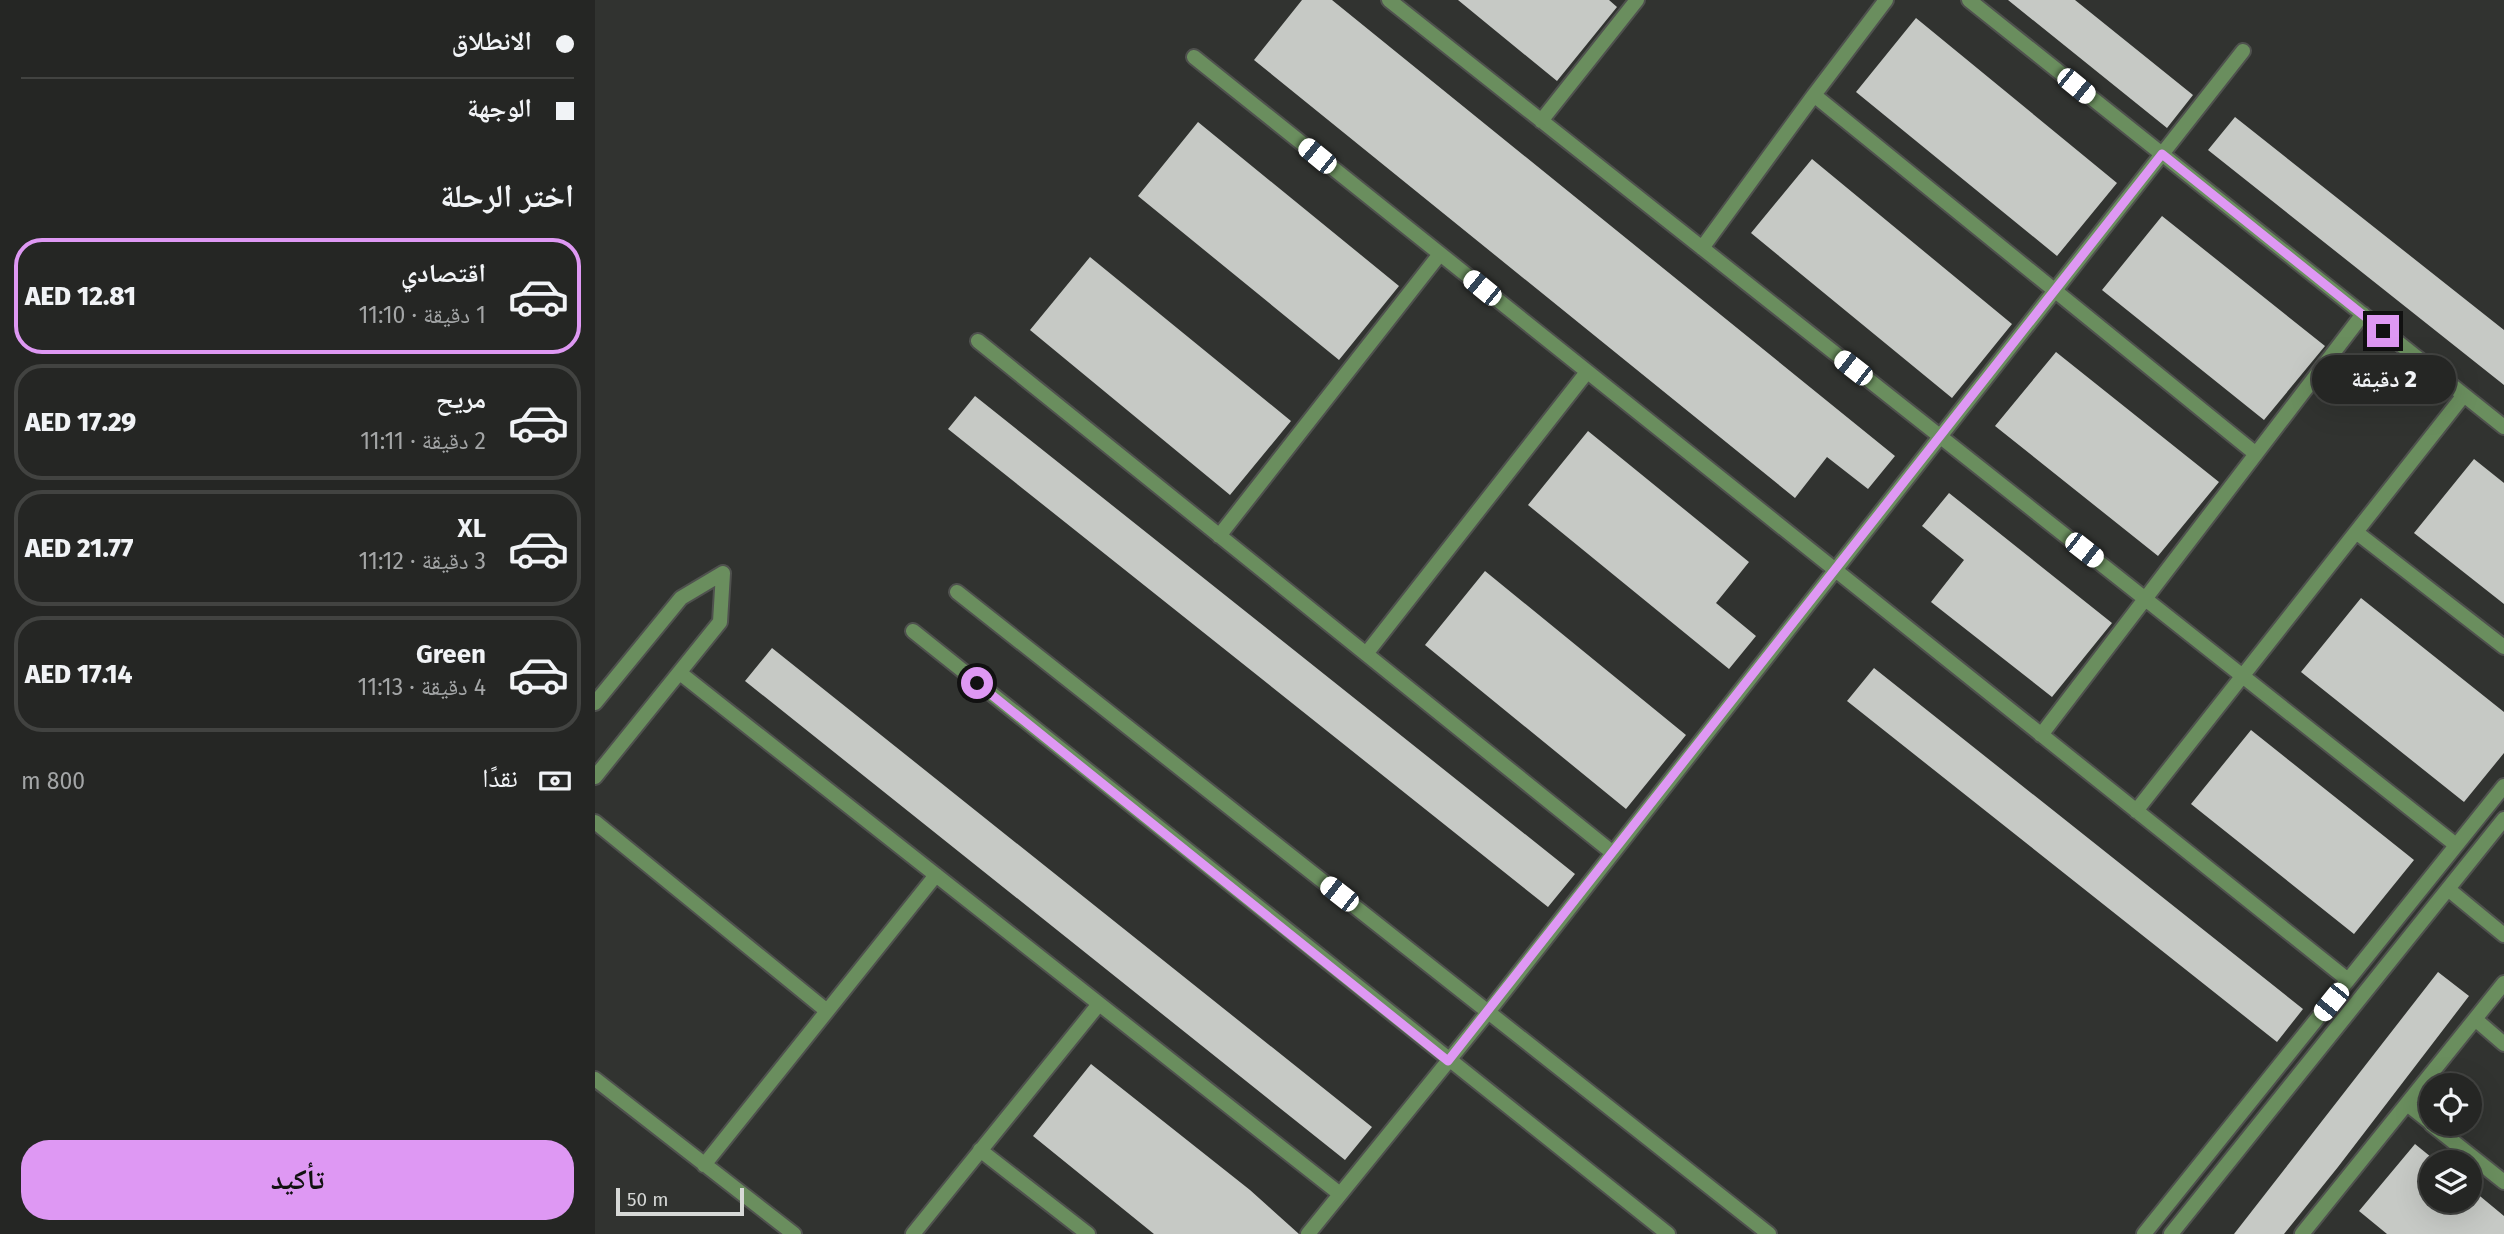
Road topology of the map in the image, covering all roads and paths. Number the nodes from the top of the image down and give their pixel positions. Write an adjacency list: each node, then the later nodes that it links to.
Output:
1 (1389, 0): 8 (street)
2 (1637, 0): 8 (street)
3 (1886, 0): 7 (street)
4 (1969, 0): 9 (street)
5 (2243, 51): 9 (street)
6 (1194, 57): 11 (street)
7 (1814, 95): 10 (street); 12 (street)
8 (1541, 121): 10 (street)
9 (2162, 154): 12 (street); 13 (street)
10 (1702, 248): 18 (street)
11 (1440, 254): 15 (street); 21 (street)
12 (2055, 291): 18 (street); 19 (street)
13 (2363, 314): 16 (street); 19 (street)
14 (978, 341): 21 (street)
15 (1587, 372): 22 (street); 27 (street)
16 (2464, 395): 17 (street); 20 (street)
17 (2504, 427)
18 (1940, 436): 22 (street); 24 (street)
19 (2256, 454): 24 (street)
20 (2356, 532): 26 (street); 29 (street)
21 (1219, 536): 27 (street)
22 (1835, 570): 31 (street); 38 (street)
23 (957, 592): 46 (street)
24 (2145, 599): 29 (street); 31 (street)
25 (913, 631): 49 (street)
26 (2504, 647)
27 (1366, 654): 38 (street)
28 (680, 673): 30 (street); 32 (street); 39 (street)
29 (2243, 676): 34 (street); 37 (street)
30 (595, 703)
31 (2041, 735): 34 (street)
32 (595, 776)
33 (2504, 786): 37 (street)
34 (2136, 811): 42 (street)
35 (595, 822): 45 (street)
36 (2503, 823): 40 (street)
37 (2456, 845): 42 (street)
38 (1613, 853): 46 (street)
39 (936, 875): 44 (street); 45 (street)
40 (2448, 889): 41 (street); 65 (street)
41 (2504, 935)
42 (2348, 980): 64 (street)
43 (2504, 983): 47 (street)
44 (1099, 1004): 54 (street); 57 (street)
45 (827, 1010): 55 (street)
46 (1488, 1012): 49 (street); 63 (street)
47 (2475, 1019): 48 (street); 51 (street)
48 (2504, 1044)
49 (1448, 1061): 57 (street); 62 (street)
50 (595, 1079): 55 (street)
51 (2407, 1104): 52 (street); 66 (street)
52 (2419, 1114)
53 (2447, 1136): 56 (street)
54 (980, 1150): 59 (street); 60 (street)
55 (704, 1165): 58 (street)
56 (2504, 1182)
57 (1340, 1194): 61 (street)
58 (794, 1234)
59 (912, 1234)
60 (1088, 1234)
61 (1308, 1234)
62 (1668, 1234)
63 (1769, 1234)
64 (2144, 1234)
65 (2171, 1234)
66 (2302, 1234)

